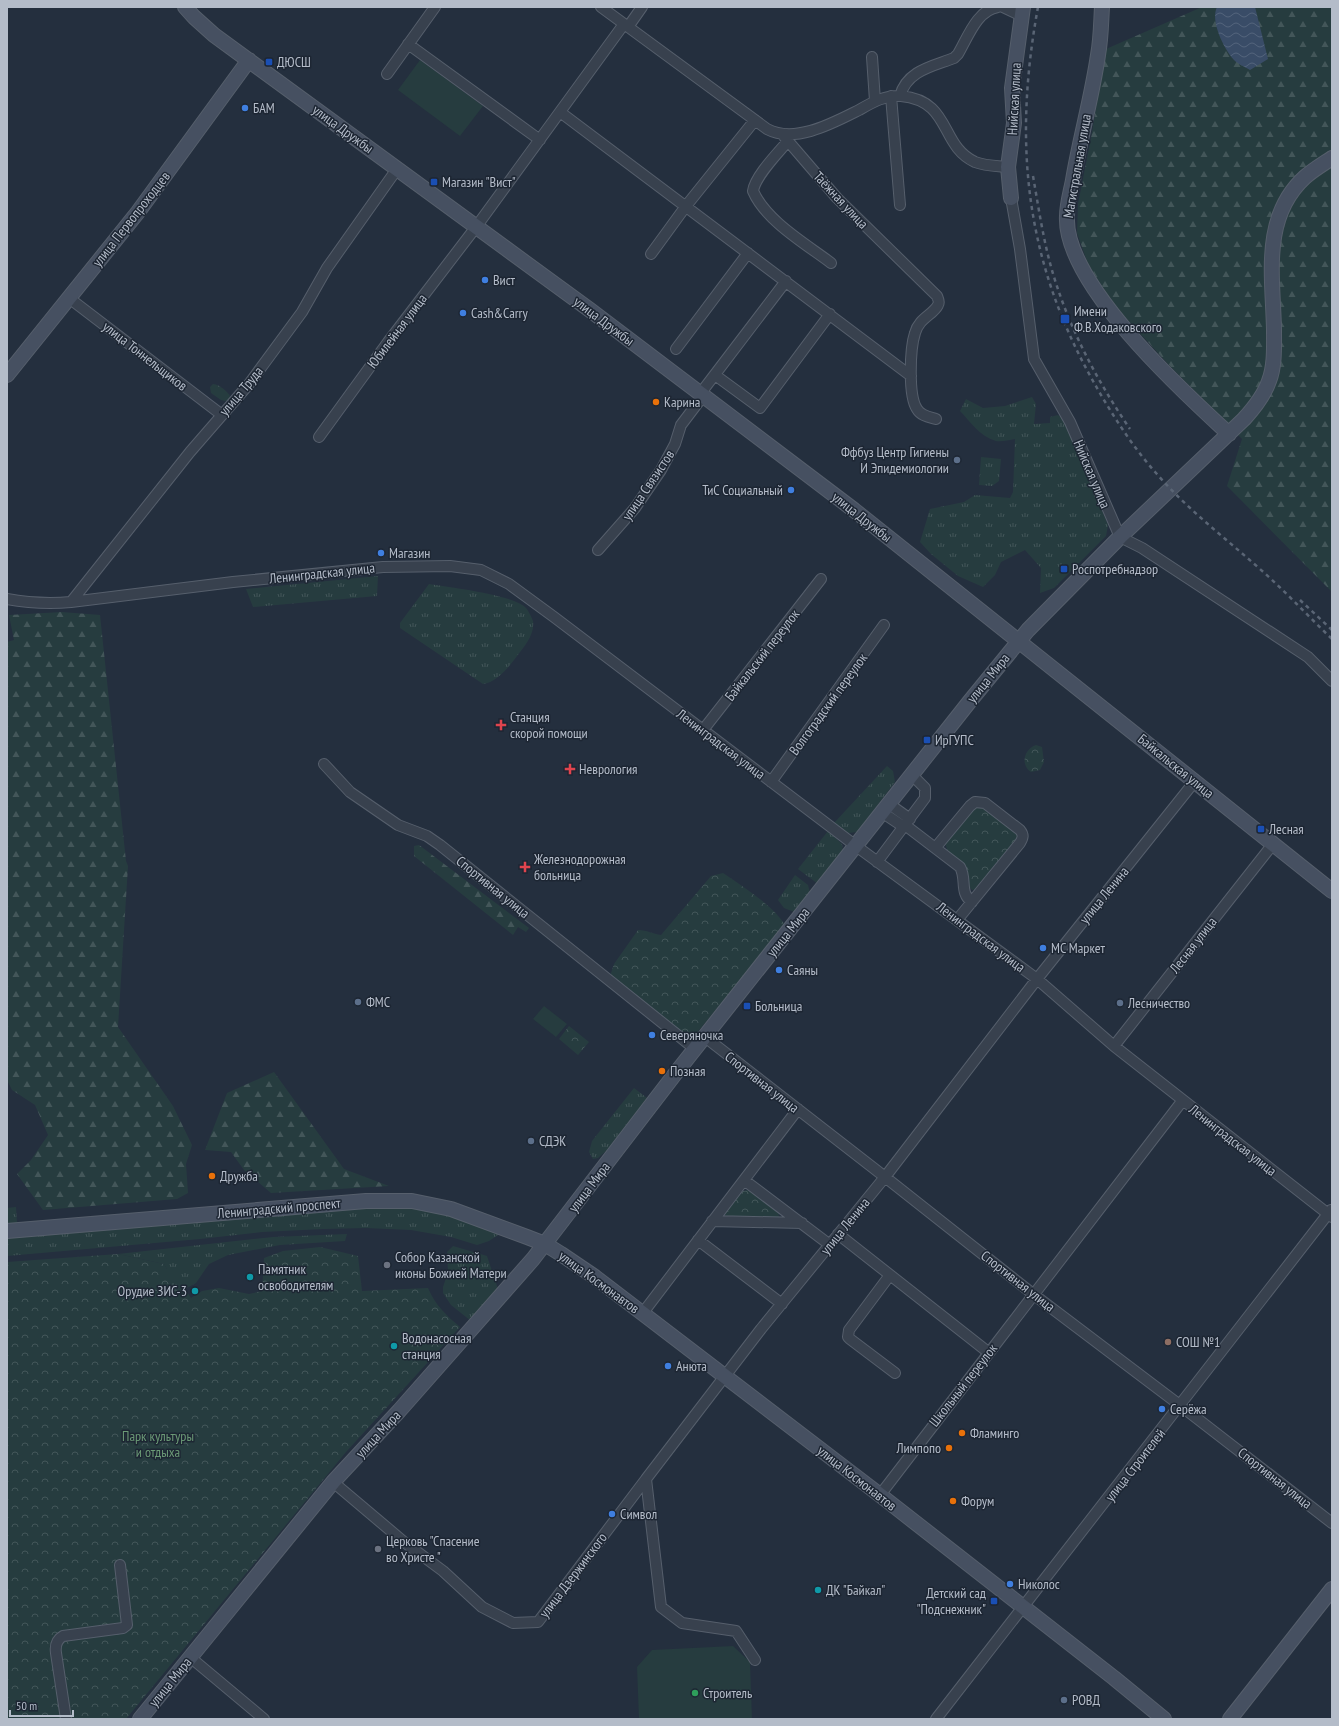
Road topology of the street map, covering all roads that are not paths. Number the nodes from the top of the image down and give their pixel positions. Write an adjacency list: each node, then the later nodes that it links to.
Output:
1 (185, 7): 12 (street, улица Дружбы)
2 (435, 7): 10 (street)
3 (601, 7): 9 (street, Таёжная улица)
4 (642, 7): 9 (street, Юбилейная улица)
5 (998, 7): 14 (street)
6 (1003, 7): 8 (street)
7 (1102, 7): 40 (street, Магистральная улица)
8 (1022, 12): 21 (street, Нийская улица)
9 (626, 25): 16 (street, Юбилейная улица); 17 (street, Таёжная улица)
10 (408, 44): 13 (street); 19 (street)
11 (872, 57): 15 (street)
12 (249, 60): 22 (street, улица Дружбы); 31 (street, улица Первопроходцев)
13 (387, 74)
14 (896, 96): 15 (street); 21 (street); 25 (street)
15 (875, 101): 18 (street)
16 (560, 112): 19 (street, Юбилейная улица); 24 (street)
17 (755, 120): 18 (street, Таёжная улица); 24 (street)
18 (785, 138): 29 (street); 36 (street, Таёжная улица)
19 (540, 140): 26 (street, Юбилейная улица)
20 (1332, 158): 40 (street, улица Мира)
21 (1008, 167): 23 (street, Нийская улица)
22 (397, 169): 26 (street, улица Дружбы); 38 (street, улица Труда)
23 (1011, 198): 42 (street, Нийская улица)
24 (686, 206): 27 (street); 28 (street)
25 (900, 206)
26 (476, 227): 37 (street, улица Дружбы); 41 (street, Юбилейная улица)
27 (748, 252): 30 (street); 33 (street)
28 (650, 254)
29 (831, 263)
30 (786, 281): 32 (street); 35 (street, улица Связистов)
31 (69, 298): 34 (street, улица Первопроходцев); 38 (street, улица Тоннельщиков)
32 (830, 314): 35 (street); 36 (street)
33 (676, 349)
34 (7, 374)
35 (715, 375): 37 (street, улица Связистов)
36 (910, 376): 39 (street, Таёжная улица)
37 (702, 395): 43 (street, улица Связистов); 48 (street, улица Дружбы)
38 (222, 415): 46 (street, улица Труда)
39 (936, 419)
40 (1229, 434): 42 (street, улица Мира)
41 (319, 437)
42 (1120, 537): 48 (street, улица Мира); 49 (street)
43 (598, 550)
44 (821, 579): 50 (street, Байкальский переулок)
45 (7, 599): 46 (street, Ленинградская улица)
46 (71, 602): 50 (street, Ленинградская улица)
47 (884, 625): 53 (street, Волгоградский переулок)
48 (1019, 641): 52 (street, улица Мира); 54 (street, Байкальская улица)
49 (1332, 681)
50 (703, 730): 53 (street, Ленинградская улица)
51 (324, 764): 67 (street, Спортивная улица)
52 (912, 775): 55 (street, улица Мира); 56 (street)
53 (771, 782): 58 (street, Ленинградская улица)
54 (1195, 782): 57 (street, Байкальская улица); 64 (street, улица Ленина)
55 (886, 808): 56 (street); 58 (street, улица Мира)
56 (906, 824): 59 (street); 60 (street)
57 (1273, 844): 61 (street, Байкальская улица); 66 (street, Лесная улица)
58 (856, 846): 60 (street, Ленинградская улица); 65 (street, улица Мира)
59 (936, 847): 62 (street); 62 (street)
60 (878, 862): 63 (street, Ленинградская улица)
61 (1332, 891)
62 (972, 902): 63 (street)
63 (957, 920): 64 (street, Ленинградская улица)
64 (1037, 979): 66 (street, Ленинградская улица); 70 (street, улица Ленина)
65 (705, 1037): 67 (street, улица Мира); 69 (street, Спортивная улица)
66 (1114, 1046): 68 (street, Ленинградская улица)
67 (695, 1049): 78 (street, улица Мира)
68 (1183, 1100): 72 (street, Ленинградская улица); 81 (street, Школьный переулок)
69 (798, 1109): 70 (street, Спортивная улица); 71 (street)
70 (885, 1176): 76 (street, улица Ленина); 81 (street, Спортивная улица)
71 (744, 1180): 73 (street); 74 (street)
72 (1331, 1214): 87 (street, улица Строителей)
73 (712, 1222): 74 (street); 77 (street)
74 (802, 1223): 79 (street)
75 (7, 1231): 78 (street, Ленинградский проспект)
76 (838, 1234): 79 (street, улица Ленина); 80 (street)
77 (698, 1240): 82 (street); 83 (street)
78 (545, 1244): 83 (street, улица Космонавтов); 89 (street, улица Мира)
79 (830, 1245): 82 (street, улица Ленина)
80 (890, 1275): 84 (street); 85 (street)
81 (1033, 1294): 84 (street, Школьный переулок); 87 (street, Спортивная улица)
82 (782, 1304): 86 (street, улица Ленина)
83 (642, 1314): 86 (street, улица Космонавтов)
84 (988, 1352): 90 (street, Школьный переулок)
85 (894, 1373)
86 (726, 1376): 88 (street, улица Ленина); 90 (street, улица Космонавтов)
87 (1181, 1406): 91 (street, Спортивная улица); 94 (street, улица Строителей)
88 (646, 1479): 89 (street, улица Дзержинского); 96 (street)
89 (333, 1482): 95 (street, улица Мира)
90 (880, 1495): 94 (street, улица Космонавтов)
91 (1332, 1523)
92 (120, 1566): 97 (street)
93 (1332, 1589): 102 (street)
94 (1024, 1607): 100 (street, улица Строителей); 101 (street, улица Космонавтов)
95 (190, 1657): 98 (street, улица Мира); 99 (street)
96 (755, 1660)
97 (66, 1719)
98 (140, 1719)
99 (264, 1719)
100 (936, 1719)
101 (1164, 1719)
102 (1230, 1719)

